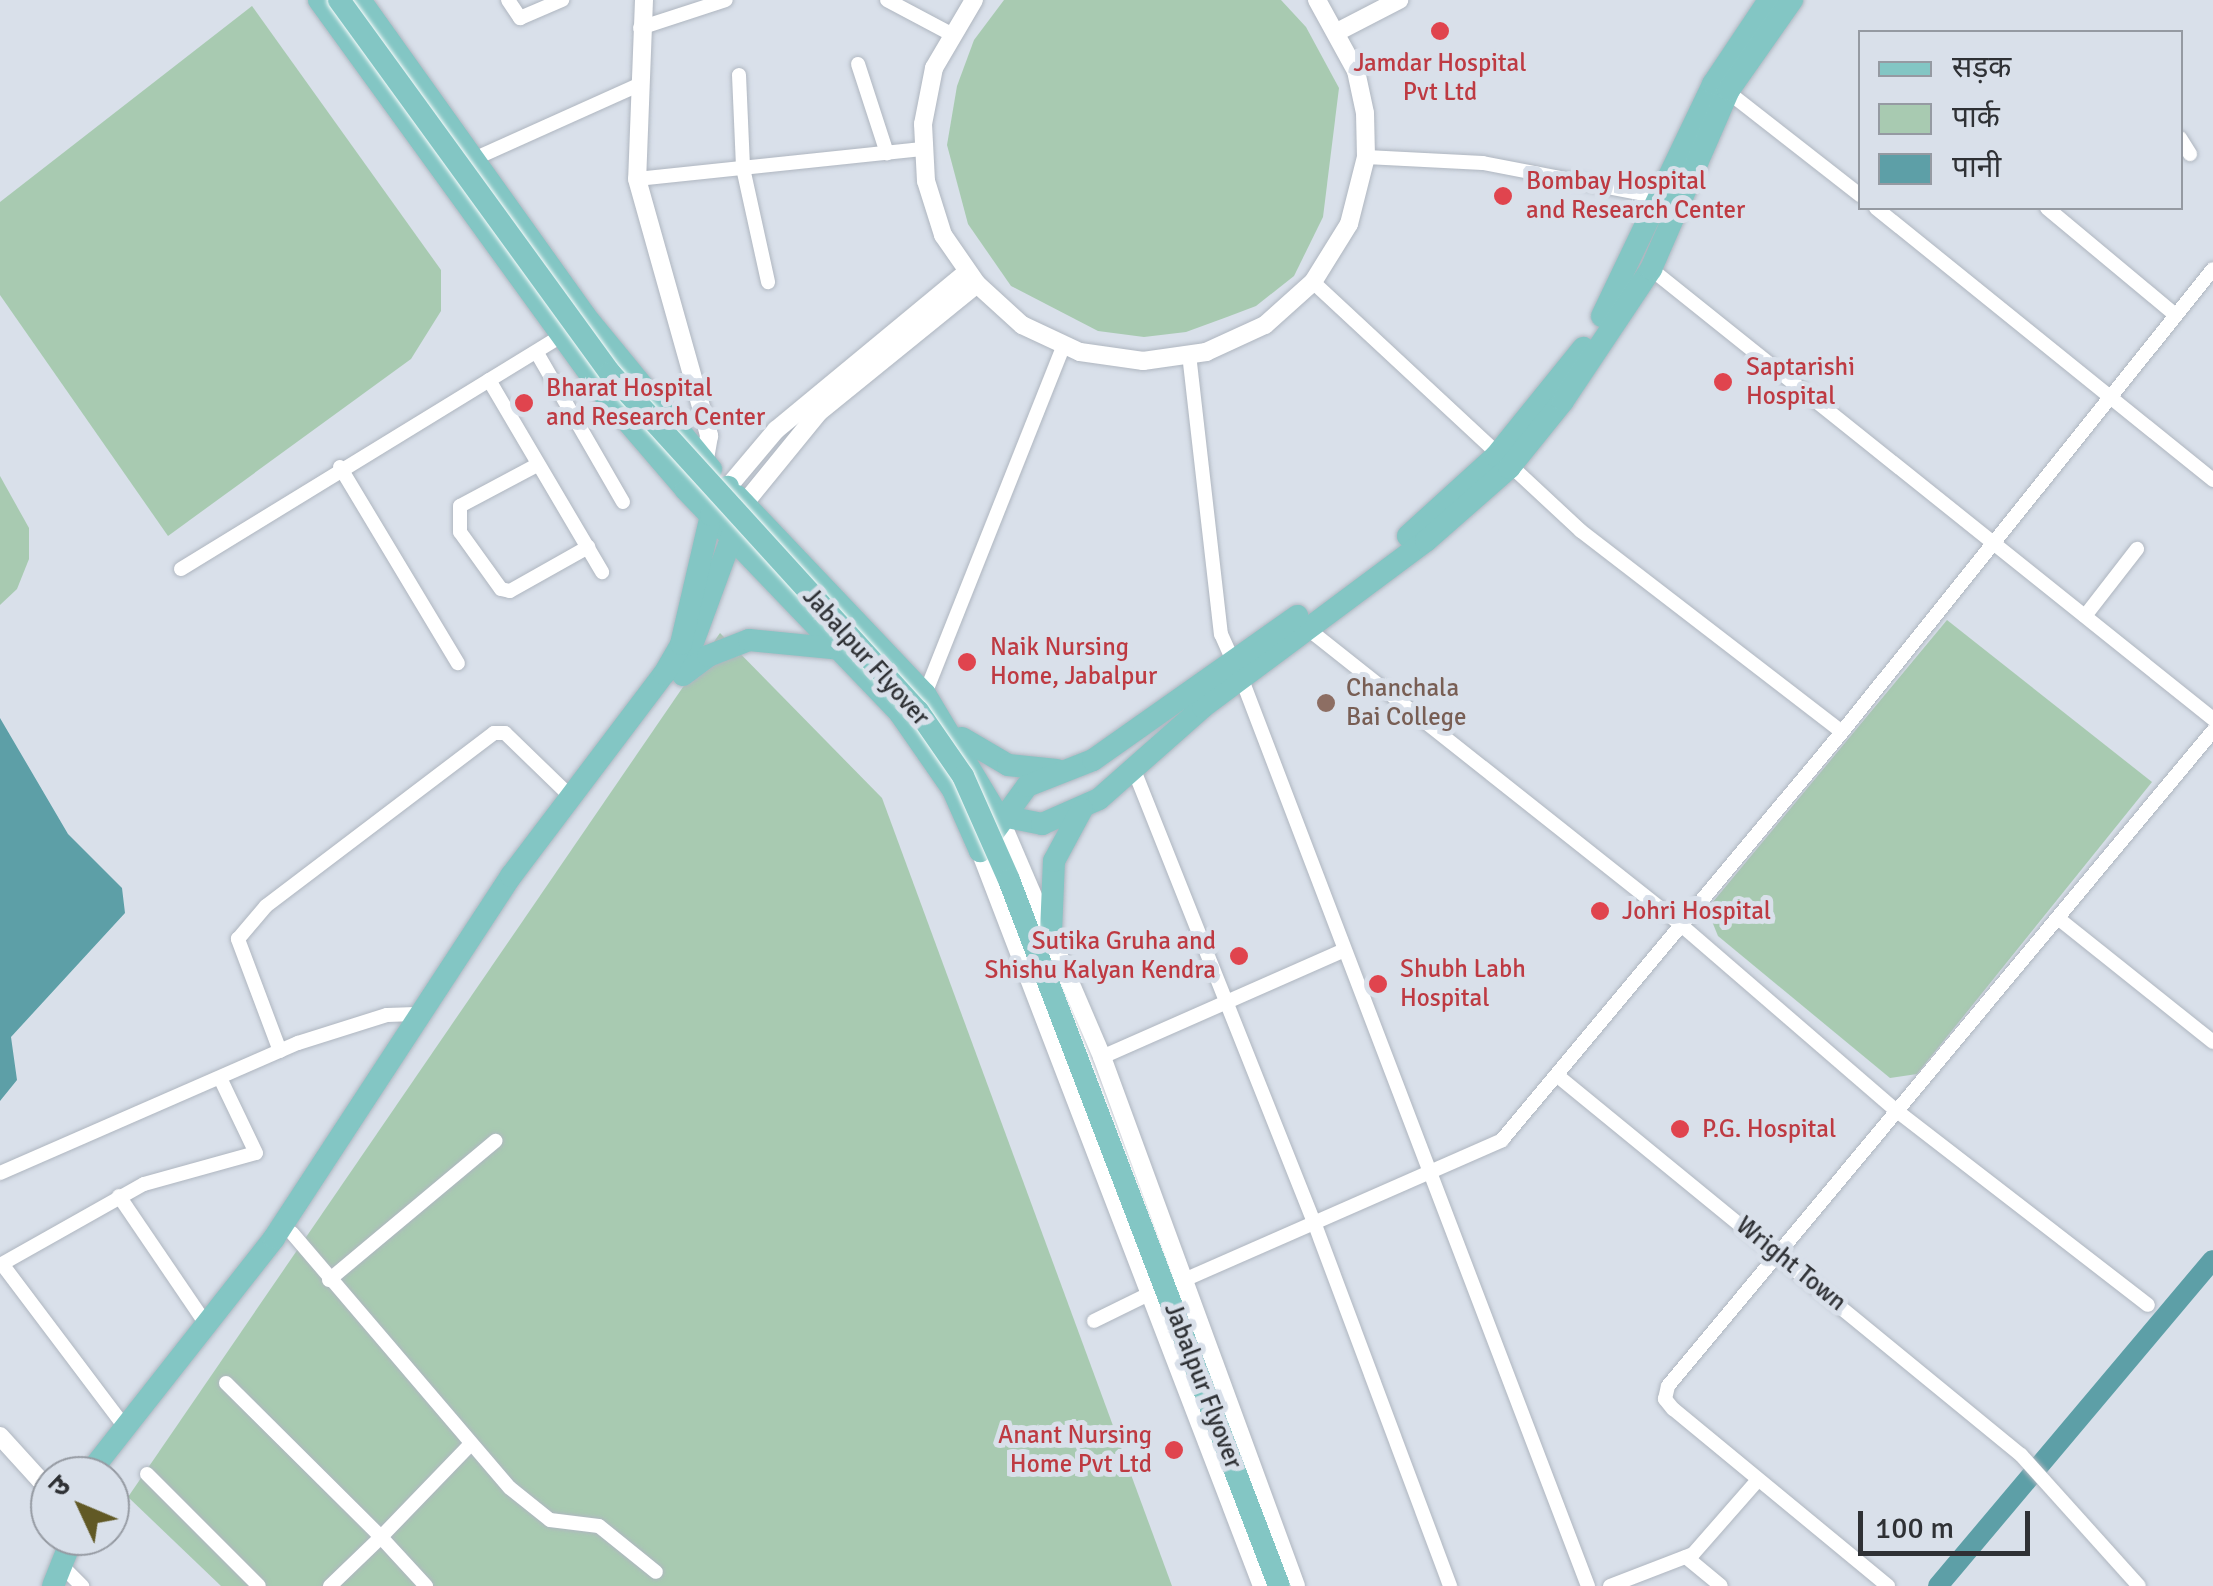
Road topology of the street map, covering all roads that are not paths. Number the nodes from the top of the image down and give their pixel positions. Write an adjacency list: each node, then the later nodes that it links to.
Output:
1 (320, 0): 40 (main road)
2 (339, 0): 125 (main road, Jabalpur Flyover, bridge)
3 (360, 0): 26 (main road)
4 (508, 0): 5 (street)
5 (562, 0)
6 (644, 0): 14 (street)
7 (726, 0): 14 (street)
8 (888, 0): 16 (street)
9 (974, 0): 16 (street)
10 (1398, 0): 15 (street)
11 (1768, 0): 20 (main road)
12 (1792, 0): 20 (main road)
13 (1319, 1): 15 (street)
14 (640, 28): 19 (street)
15 (1339, 31): 25 (street)
16 (951, 34): 22 (street)
17 (858, 64): 23 (street)
18 (739, 75): 27 (street)
19 (636, 86): 26 (street); 28 (street)
20 (1721, 87): 29 (street); 30 (main road)
21 (2183, 143): 24 (street)
22 (924, 150): 23 (street); 35 (street)
23 (887, 153): 27 (street)
24 (2190, 154)
25 (1366, 156): 30 (street); 37 (street)
26 (476, 158): 39 (main road)
27 (743, 168): 28 (street); 36 (street)
28 (637, 179): 48 (street)
29 (1858, 193)
30 (1671, 200): 34 (main road); 46 (main road)
31 (1879, 210): 45 (street)
32 (2049, 210): 38 (street)
33 (2213, 269): 38 (street)
34 (1651, 270): 46 (main road); 56 (street)
35 (972, 278): 41 (street); 52 (street)
36 (768, 282)
37 (1313, 282): 43 (street); 46 (street)
38 (2174, 314): 45 (street)
39 (586, 317): 40 (street); 48 (main road)
40 (560, 338): 42 (street); 51 (main road)
41 (1064, 344): 43 (street); 67 (street)
42 (536, 353): 44 (street); 53 (street)
43 (1189, 354): 65 (street)
44 (489, 380): 47 (street); 49 (street)
45 (2110, 394): 50 (street); 56 (street)
46 (1502, 462): 62 (main road); 71 (street)
47 (537, 465): 57 (street); 57 (street)
48 (708, 465): 51 (street); 52 (main road)
49 (340, 467): 59 (street); 64 (street)
50 (2213, 480)
51 (686, 490): 54 (main road)
52 (736, 495): 54 (main road); 55 (main road); 67 (main road)
53 (623, 502)
54 (711, 515): 55 (main road); 74 (main road)
55 (730, 535): 63 (main road); 66 (main road)
56 (1993, 540): 61 (street); 71 (street)
57 (588, 547): 60 (street)
58 (2136, 549): 61 (street)
59 (181, 569)
60 (602, 572)
61 (2086, 616): 68 (street)
62 (1301, 622): 65 (main road); 80 (street)
63 (840, 648): 66 (main road); 76 (main road)
64 (458, 663)
65 (1237, 669): 72 (main road); 73 (main road); 82 (street)
66 (673, 682): 96 (main road)
67 (925, 694): 69 (main road)
68 (2213, 720)
69 (952, 730): 72 (main road); 77 (main road)
70 (2213, 731): 79 (street)
71 (1842, 732): 80 (street)
72 (1058, 770): 77 (main road)
73 (1134, 770): 75 (main road); 83 (street)
74 (571, 797): 84 (main road); 86 (street)
75 (1084, 806): 77 (main road); 81 (main road)
76 (962, 808): 77 (main road); 78 (main road)
77 (1000, 820): 78 (main road); 81 (street)
78 (980, 852): 101 (street)
79 (2059, 919): 85 (street); 90 (street)
80 (1680, 924): 88 (street); 90 (street)
81 (1052, 932): 87 (street)
82 (1342, 951): 83 (street); 93 (street)
83 (1227, 1006): 87 (street); 95 (street)
84 (422, 1014): 86 (street); 104 (main road)
85 (2213, 1042)
86 (280, 1051): 89 (street)
87 (1102, 1057): 100 (street)
88 (1559, 1076): 93 (street); 97 (street, Wright Town)
89 (222, 1080): 92 (street); 94 (street)
90 (1897, 1111): 97 (street); 102 (street)
91 (495, 1142): 99 (street)
92 (0, 1172)
93 (1428, 1172): 95 (street); 128 (street)
94 (119, 1196): 98 (street); 104 (street)
95 (1314, 1222): 100 (street); 127 (street)
96 (292, 1233): 99 (street); 110 (main road)
97 (1780, 1254): 113 (street); 132 (street, Wright Town)
98 (1, 1264): 106 (street)
99 (329, 1280): 108 (street)
100 (1182, 1281): 101 (street); 126 (street)
101 (1149, 1293): 103 (street); 124 (street)
102 (2148, 1306)
103 (1094, 1321)
104 (208, 1327): 106 (main road)
105 (226, 1383): 114 (street)
106 (124, 1426): 109 (main road)
107 (2, 1442): 111 (street)
108 (469, 1446): 114 (street); 117 (street)
109 (102, 1456)
110 (117, 1456)
111 (30, 1471)
112 (147, 1474): 121 (street)
113 (1756, 1481): 116 (street); 131 (street)
114 (381, 1537): 122 (street); 123 (street)
115 (54, 1556): 119 (main road)
116 (1686, 1557): 129 (street); 130 (street)
117 (656, 1572)
118 (57, 1575): 120 (street)
119 (43, 1586)
120 (82, 1586)
121 (259, 1586)
122 (330, 1586)
123 (426, 1586)
124 (1262, 1586)
125 (1279, 1586)
126 (1296, 1586)
127 (1450, 1586)
128 (1588, 1586)
129 (1610, 1586)
130 (1722, 1586)
131 (1888, 1586)
132 (2139, 1586)

